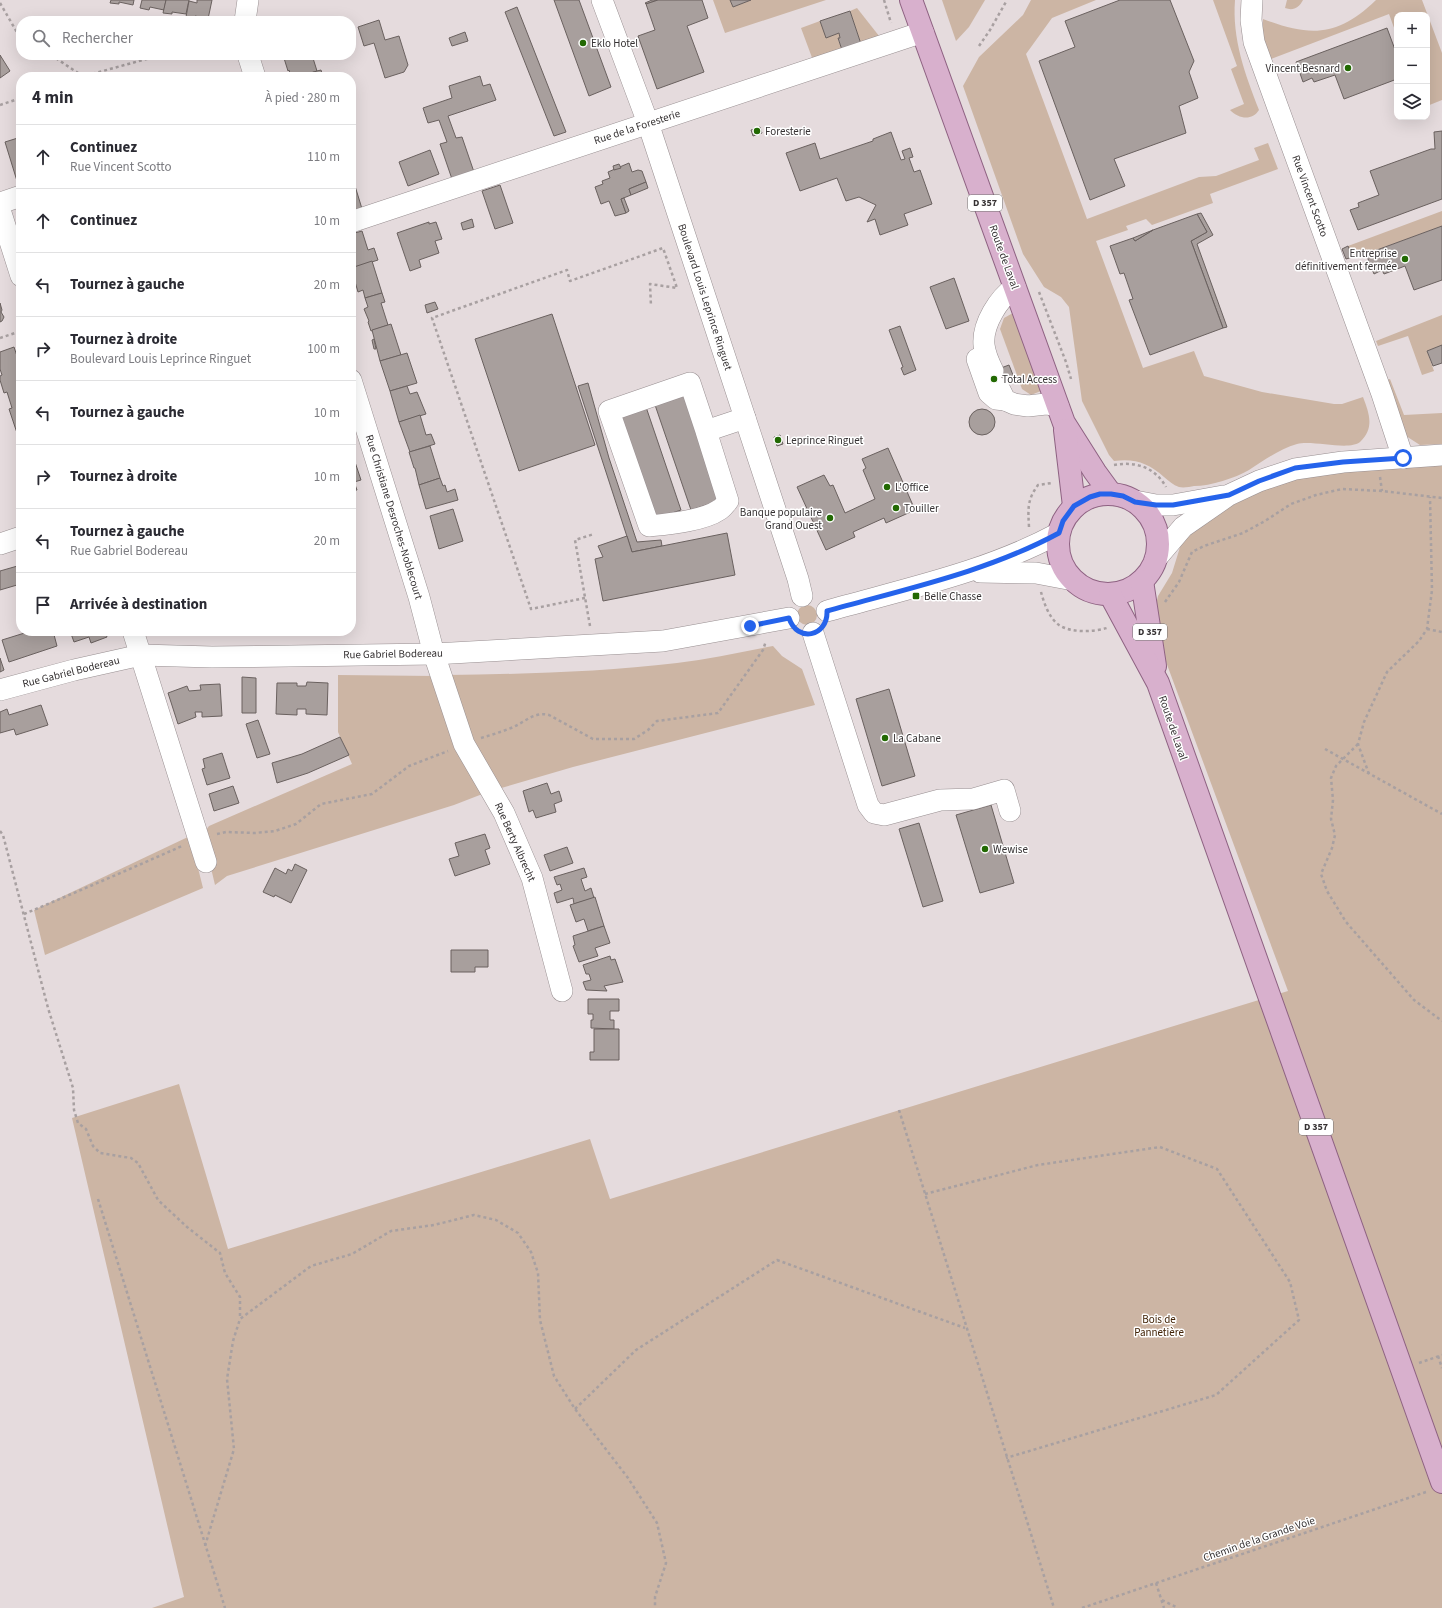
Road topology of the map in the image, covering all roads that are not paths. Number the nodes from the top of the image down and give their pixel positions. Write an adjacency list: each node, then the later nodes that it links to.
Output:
1 (248, 0): 5 (street)
2 (602, 0): 9 (street, Boulevard Louis Leprince Ringuet)
3 (911, 0): 6 (main road, Route de Laval / D 357)
4 (1252, 0): 24 (street, Rue Vincent Scotto)
5 (245, 16)
6 (923, 32): 9 (street, Rue de la Foresterie); 15 (main road, Route de Laval / D 357)
7 (250, 60): 8 (street)
8 (253, 72)
9 (648, 123): 13 (street, Rue de la Foresterie); 20 (street, Boulevard Louis Leprince Ringuet)
10 (16, 198): 11 (street)
11 (0, 203)
12 (0, 210): 14 (street)
13 (356, 220)
14 (16, 260)
15 (1015, 287): 16 (street); 19 (main road, Route de Laval / D 357)
16 (984, 344): 17 (street); 17 (street)
17 (999, 386): 19 (street)
18 (356, 414): 21 (street, Rue Christiane Desroches-Noblecourt)
19 (1061, 415): 25 (main road, Route de Laval / D 357); 28 (main road, Route de Laval / D 357)
20 (745, 418): 22 (street); 37 (street, Boulevard Louis Leprince Ringuet)
21 (358, 427): 42 (street, Rue Christiane Desroches-Noblecourt)
22 (706, 432): 22 (street)
23 (1442, 455): 24 (street)
24 (1403, 458): 26 (street)
25 (1111, 494): 27 (main road); 28 (main road)
26 (1229, 495): 27 (street); 32 (street)
27 (1135, 502): 32 (main road)
28 (1074, 506): 29 (main road)
29 (1059, 533): 33 (street); 34 (main road)
30 (16, 539): 31 (street)
31 (0, 544)
32 (1155, 560): 35 (main road)
33 (966, 572): 34 (street); 38 (street)
34 (1073, 580): 36 (main road)
35 (1142, 581): 36 (main road); 44 (main road, Route de Laval / D 357)
36 (1110, 594): 44 (main road, Route de Laval / D 357)
37 (802, 596): 38 (street); 39 (street)
38 (827, 611): 40 (street)
39 (780, 620): 40 (street); 42 (street, Rue Gabriel Bodereau)
40 (813, 634): 46 (street)
41 (135, 636): 43 (street)
42 (434, 654): 43 (street, Rue Gabriel Bodereau); 48 (street, Rue Berty Albrecht)
43 (141, 655): 45 (street, Rue Gabriel Bodereau); 47 (street)
44 (1158, 683): 49 (main road, Route de Laval / D 357)
45 (0, 690)
46 (1010, 811)
47 (206, 862)
48 (562, 991)
49 (1434, 1487)

